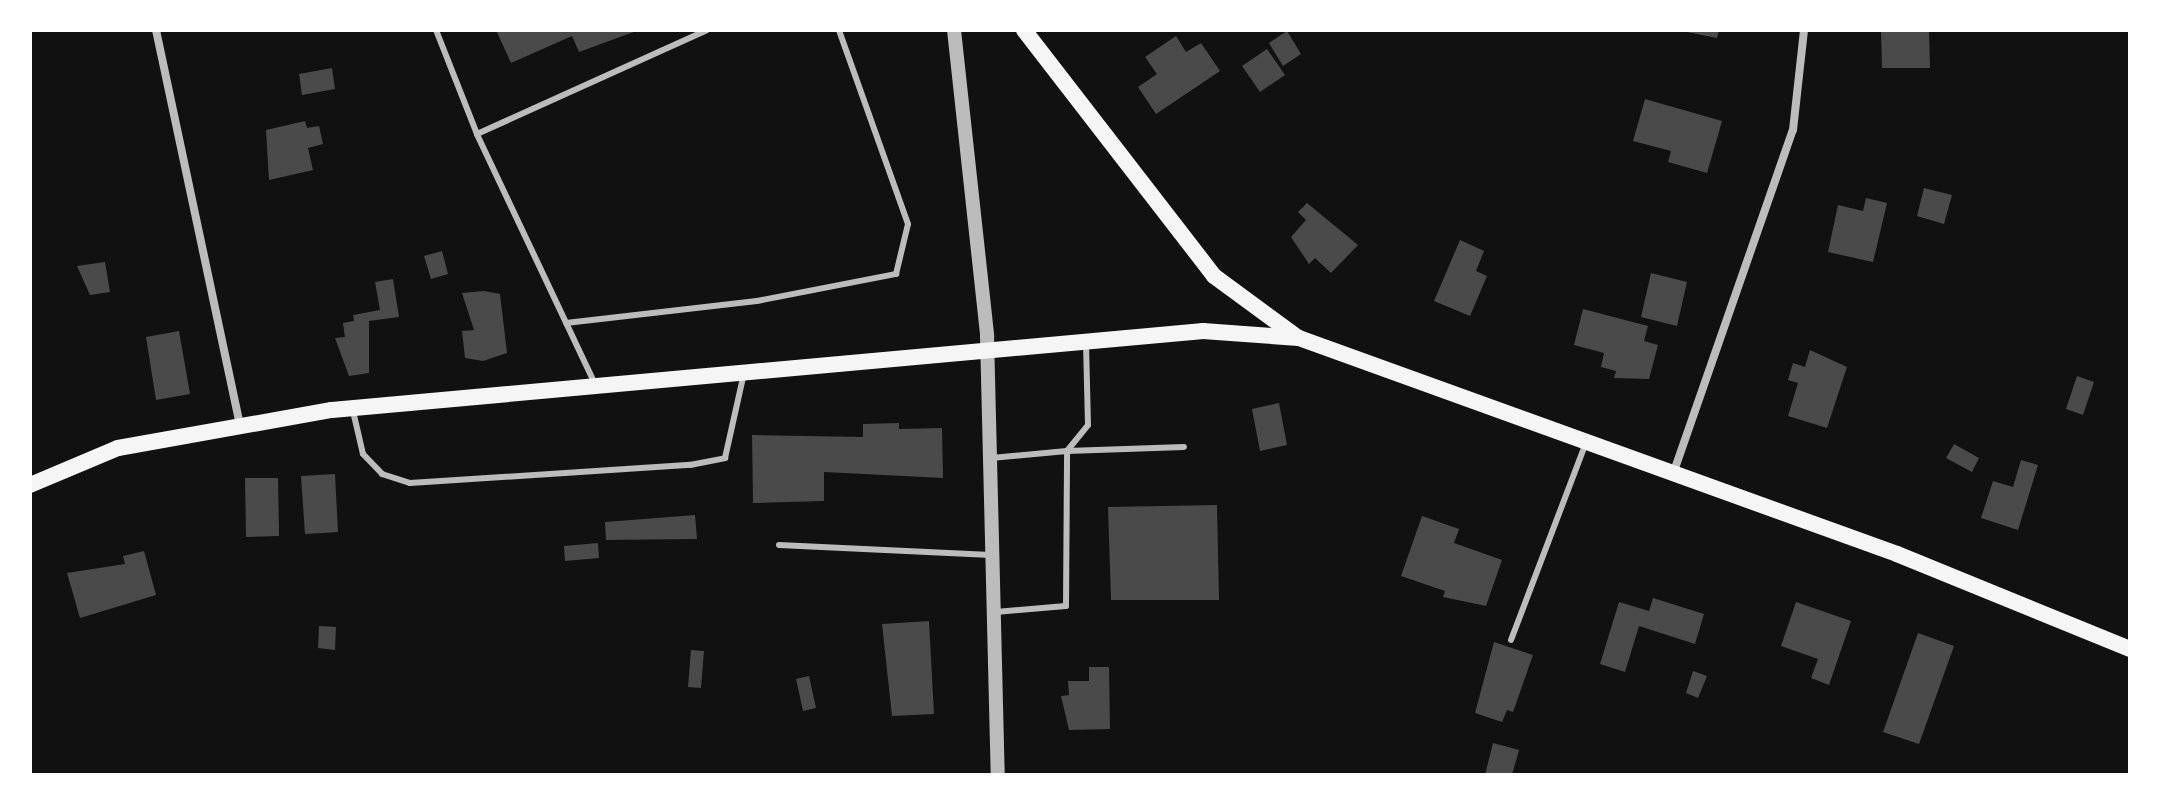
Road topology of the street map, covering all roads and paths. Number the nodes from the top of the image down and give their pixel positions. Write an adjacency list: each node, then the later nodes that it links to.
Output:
1 (156, 30): 16 (street)
2 (436, 30): 8 (lane)
3 (707, 30): 8 (lane)
4 (839, 30): 9 (lane)
5 (954, 30): 12 (street)
6 (1024, 30): 10 (main road)
7 (1804, 30): 21 (street)
8 (477, 134): 9 (lane)
9 (566, 323): 14 (lane)
10 (1299, 338): 11 (main road); 17 (main road)
11 (1086, 339): 12 (main road); 19 (lane)
12 (987, 347): 13 (main road); 20 (street)
13 (744, 371): 14 (main road); 15 (lane)
14 (595, 384): 15 (main road)
15 (352, 408): 16 (main road)
16 (240, 426): 22 (main road)
17 (1586, 443): 21 (main road); 26 (lane)
18 (1184, 447): 19 (lane)
19 (1067, 451): 20 (lane); 25 (lane)
20 (991, 458): 24 (street)
21 (1673, 474): 27 (main road)
22 (30, 485)
23 (779, 545): 24 (lane)
24 (994, 556): 25 (street)
25 (996, 612): 28 (street)
26 (1511, 640)
27 (2130, 649)
28 (998, 775)

